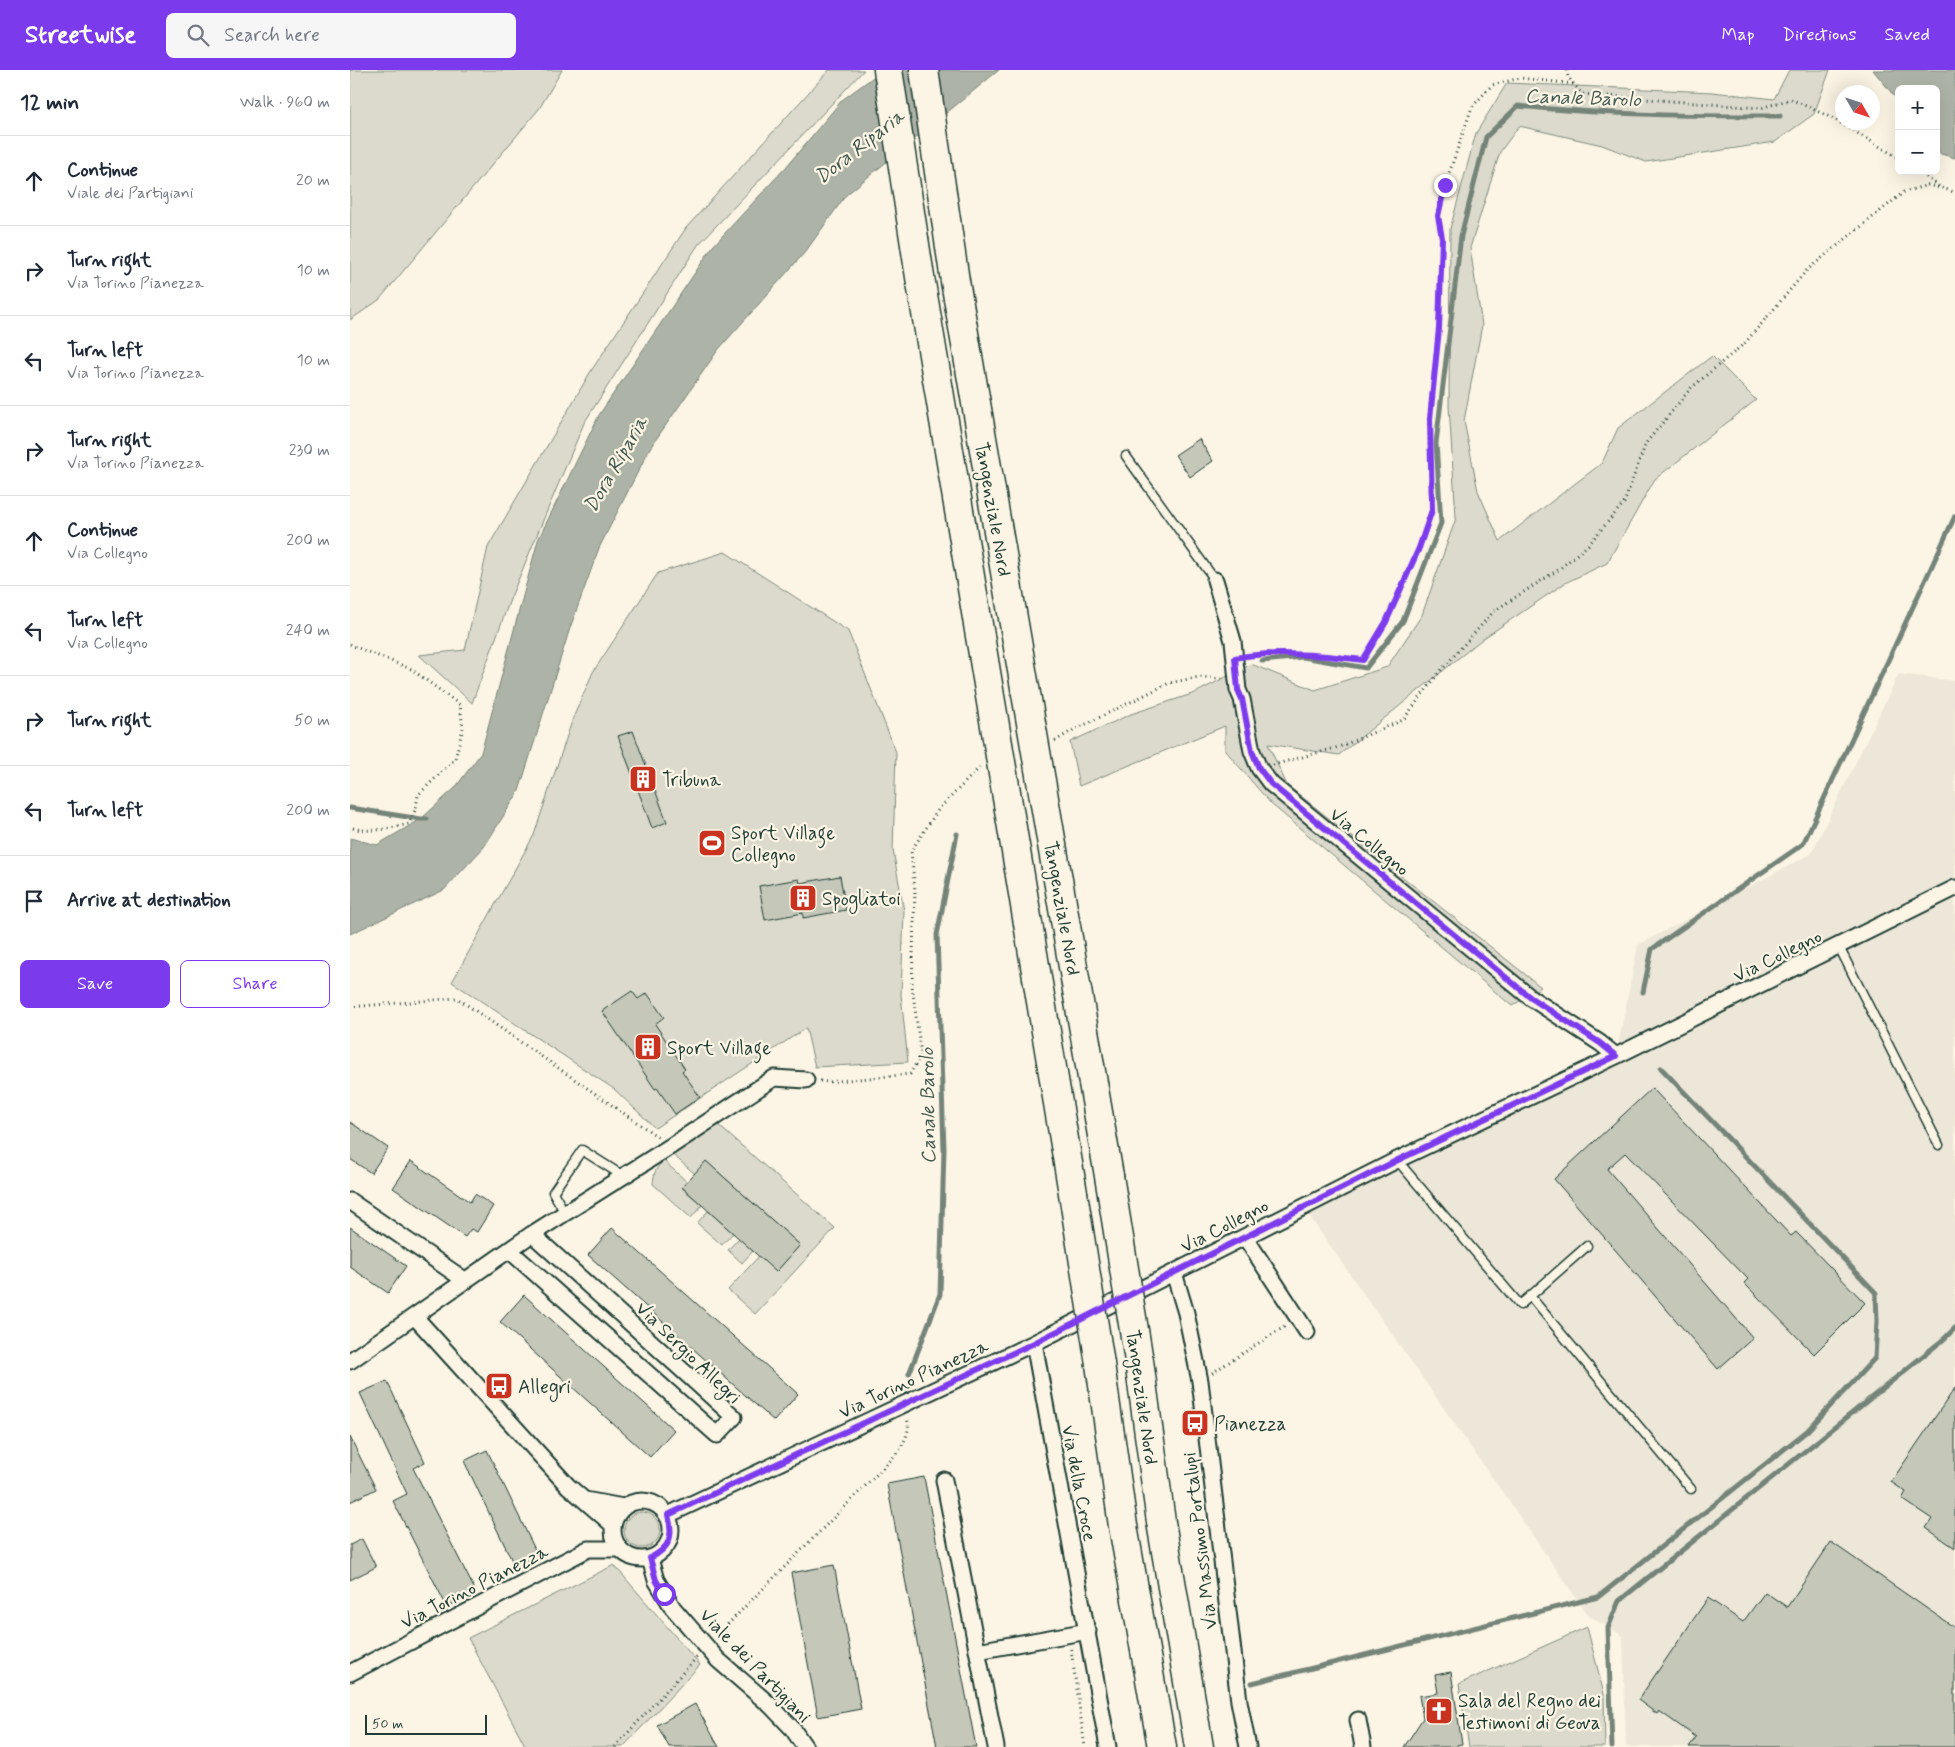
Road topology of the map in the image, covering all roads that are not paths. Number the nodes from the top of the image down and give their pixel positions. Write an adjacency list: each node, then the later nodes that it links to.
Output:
1 (888, 70): 40 (highway, Tangenziale Nord, bridge)
2 (924, 70): 41 (highway, Tangenziale Nord, bridge)
3 (1126, 456): 4 (lane)
4 (1215, 580): 7 (street, Via Collegno)
5 (1955, 888): 6 (street, Via Collegno)
6 (1839, 947): 7 (street, Via Collegno); 9 (lane)
7 (1616, 1056): 10 (street, Via Collegno)
8 (806, 1080): 11 (street)
9 (1939, 1145)
10 (1398, 1160): 15 (street, Via Collegno); 20 (lane)
11 (623, 1176): 13 (street); 13 (lane)
12 (350, 1201): 19 (street)
13 (565, 1213): 14 (street)
14 (532, 1234): 17 (street); 17 (street, Via Sergio Allegri)
15 (1245, 1237): 18 (street, Via Collegno); 22 (street)
16 (1587, 1246): 20 (lane)
17 (509, 1250): 19 (street)
18 (1174, 1273): 23 (street, Via Torino Pianezza); 42 (street, Via Massimo Portalupi)
19 (466, 1281): 21 (street)
20 (1530, 1296): 26 (lane)
21 (415, 1317): 24 (street); 27 (street)
22 (1307, 1332)
23 (1034, 1343): 29 (street, Via Torino Pianezza); 33 (street, Via della Croce)
24 (350, 1361)
25 (944, 1480): 34 (street)
26 (1691, 1489)
27 (584, 1499): 28 (street); 30 (street)
28 (623, 1507): 29 (street); 30 (street)
29 (668, 1515): 32 (street)
30 (612, 1525): 31 (street)
31 (619, 1549): 32 (street, Via Torino Pianezza); 35 (street, Via Torino Pianezza)
32 (650, 1558): 37 (street, Viale dei Partigiani)
33 (1088, 1631): 34 (street); 39 (street, Via della Croce)
34 (978, 1650): 38 (street)
35 (350, 1673)
36 (1358, 1720): 43 (street)
37 (805, 1747)
38 (996, 1747)
39 (1108, 1747)
40 (1162, 1747)
41 (1199, 1747)
42 (1248, 1747)
43 (1363, 1747)

